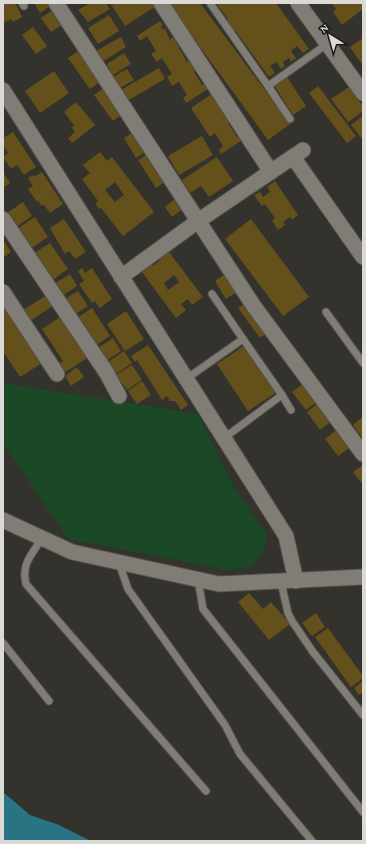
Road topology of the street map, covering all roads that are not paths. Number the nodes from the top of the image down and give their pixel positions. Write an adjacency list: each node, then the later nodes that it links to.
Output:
1 (56, 3): 12 (street)
2 (161, 3): 10 (street)
3 (210, 3): 6 (lane)
4 (298, 3): 5 (street)
5 (327, 44): 6 (lane); 8 (street)
6 (268, 86): 9 (lane)
7 (3, 90): 14 (street)
8 (363, 94)
9 (290, 118)
10 (271, 172): 12 (street); 13 (street)
11 (3, 219): 23 (street)
12 (198, 221): 14 (street); 26 (street)
13 (363, 257)
14 (121, 277): 21 (street)
15 (3, 292): 20 (street)
16 (212, 294): 18 (lane)
17 (326, 312): 19 (lane)
18 (243, 339): 21 (lane); 22 (lane)
19 (363, 363)
20 (57, 374)
21 (186, 378): 25 (street)
22 (282, 395): 24 (lane); 25 (lane)
23 (119, 396)
24 (291, 410)
25 (224, 438): 32 (street)
26 (363, 454)
27 (3, 520): 28 (street)
28 (42, 538): 29 (street); 36 (lane)
29 (119, 562): 31 (street); 38 (lane)
30 (363, 577): 32 (street)
31 (198, 579): 32 (street); 37 (lane)
32 (288, 582): 35 (lane)
33 (3, 643): 34 (lane)
34 (49, 701)
35 (363, 715)
36 (206, 791)
37 (363, 812)
38 (312, 841)

